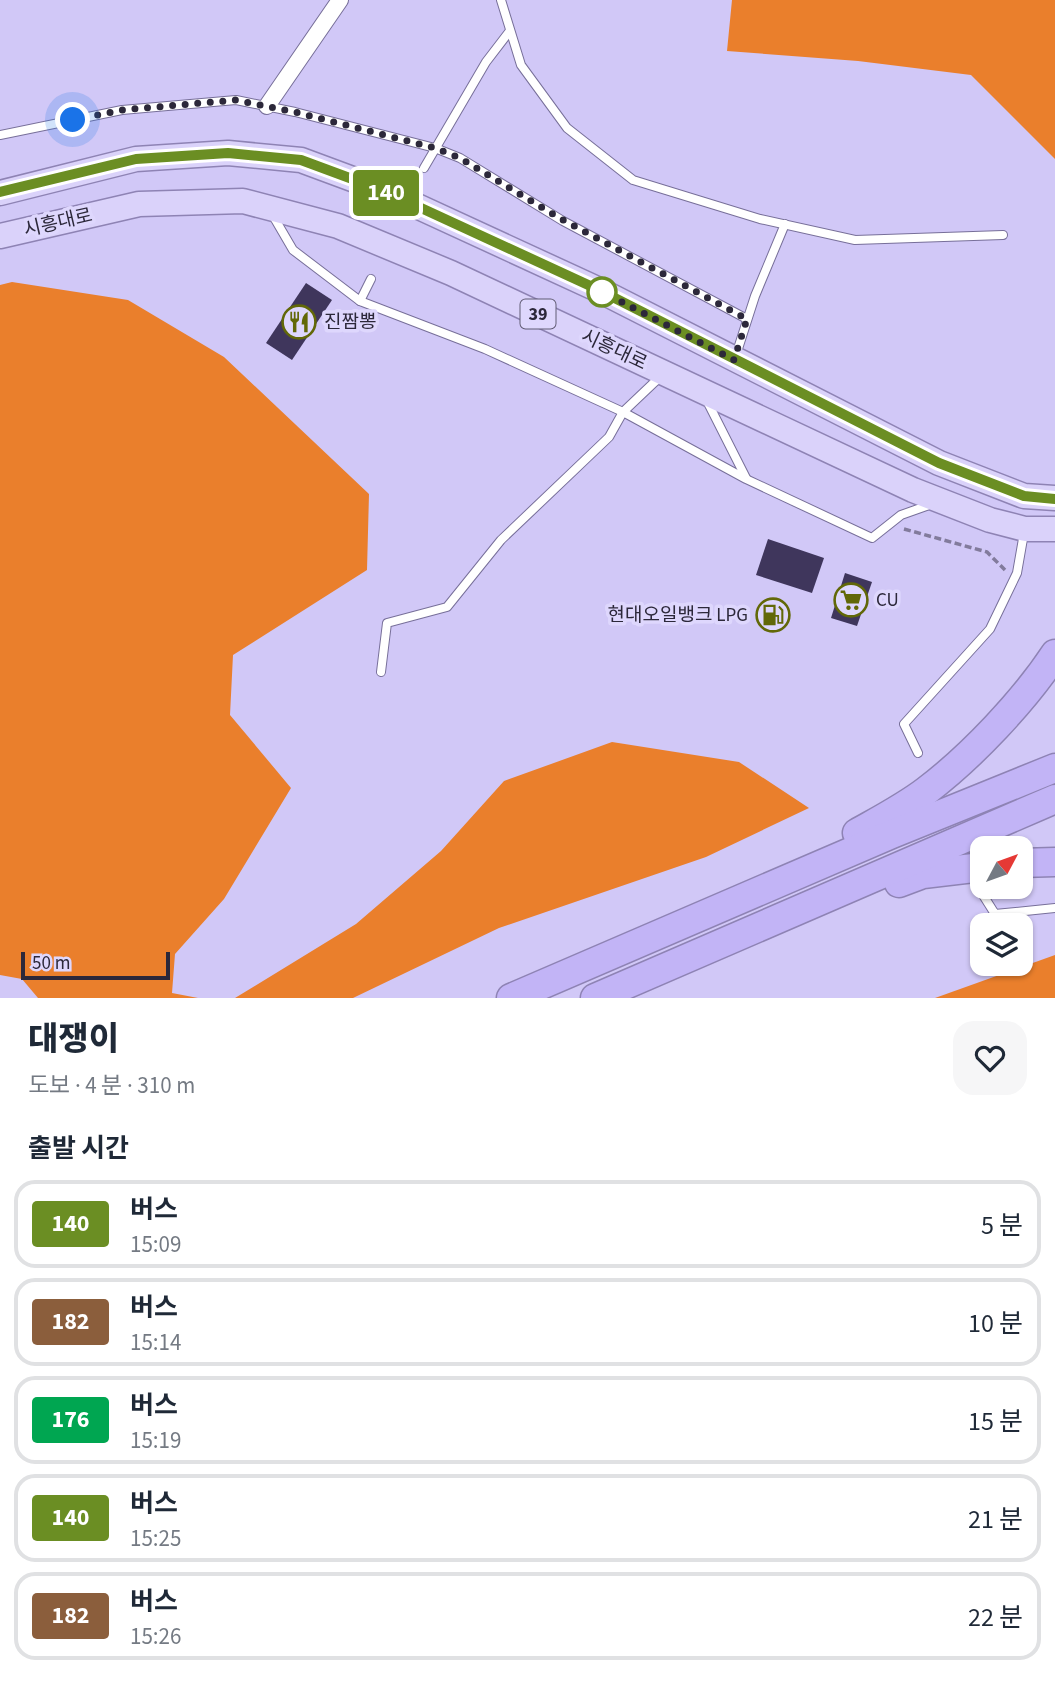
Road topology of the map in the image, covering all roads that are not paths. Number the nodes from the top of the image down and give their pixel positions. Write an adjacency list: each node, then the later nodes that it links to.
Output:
1 (340, 0): 4 (street)
2 (501, 0): 3 (lane)
3 (509, 32): 6 (lane); 10 (lane)
4 (267, 106): 5 (lane); 6 (lane)
5 (0, 135)
6 (435, 148): 7 (lane); 15 (lane)
7 (424, 168)
8 (0, 192): 16 (main road, 39)
9 (269, 208): 12 (main road, 시흥대로 / 39); 14 (lane); 17 (main road, 시흥대로 / 39)
10 (785, 224): 11 (lane); 15 (lane)
11 (1003, 235)
12 (0, 236)
13 (371, 279): 14 (lane)
14 (360, 300): 19 (lane)
15 (747, 319): 16 (lane)
16 (734, 360): 21 (main road, 39)
17 (664, 373): 18 (main road, 시흥대로 / 39); 19 (lane)
18 (701, 390): 20 (lane); 22 (main road, 시흥대로 / 39)
19 (623, 412): 20 (lane); 26 (lane)
20 (746, 479): 22 (lane)
21 (1055, 499)
22 (942, 501): 23 (main road, 시흥대로 / 39)
23 (1025, 529): 24 (main road, 시흥대로 / 39); 27 (lane)
24 (1055, 529)
25 (1055, 654): 33 (highway)
26 (381, 672)
27 (918, 753)
28 (1055, 768): 33 (highway)
29 (1055, 799): 36 (highway)
30 (1055, 862): 31 (highway)
31 (1033, 863)
32 (970, 876): 36 (highway)
33 (767, 888): 37 (highway)
34 (989, 900): 35 (lane)
35 (1055, 908)
36 (733, 939): 38 (highway)
37 (511, 998)
38 (595, 998)

